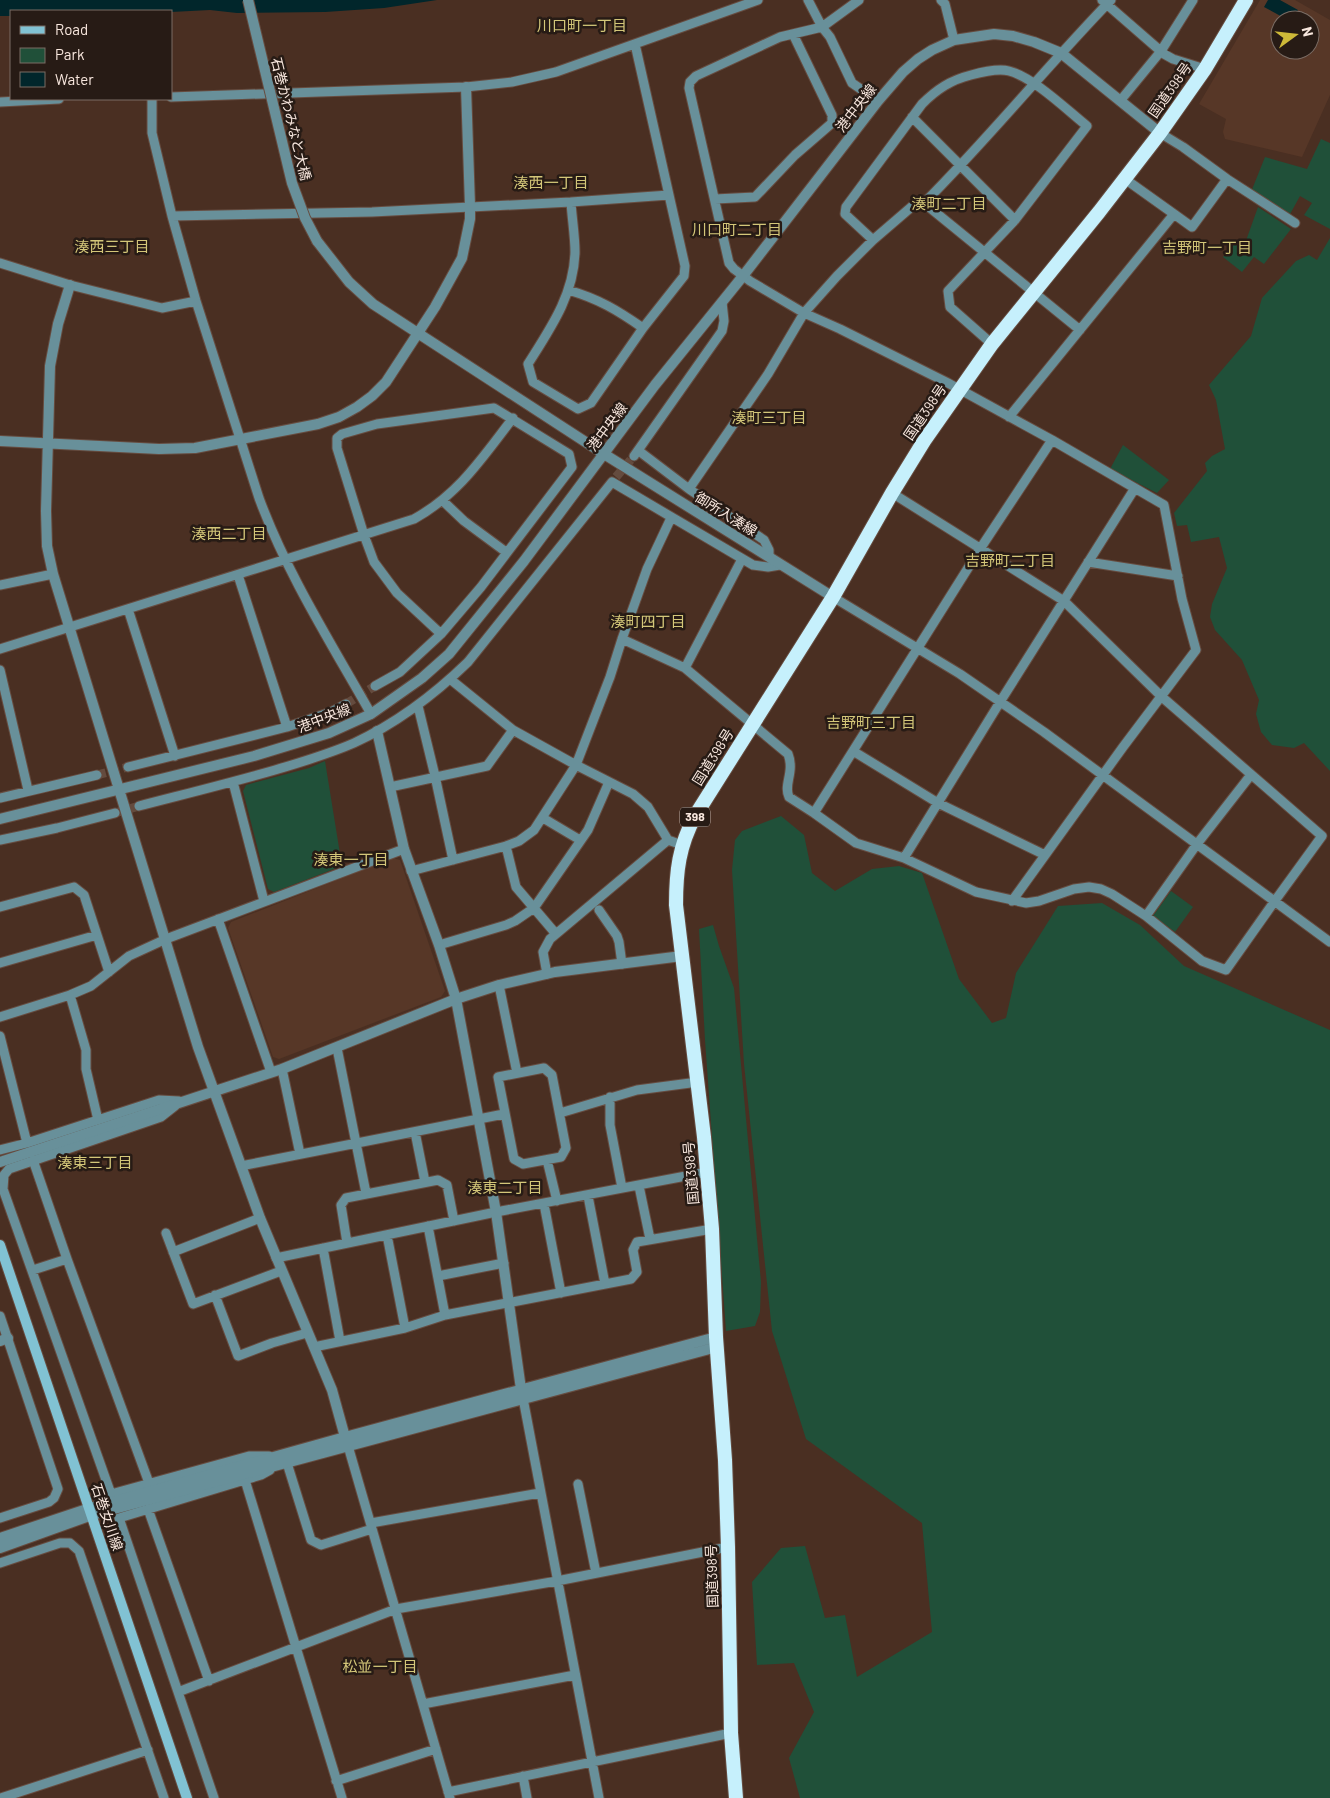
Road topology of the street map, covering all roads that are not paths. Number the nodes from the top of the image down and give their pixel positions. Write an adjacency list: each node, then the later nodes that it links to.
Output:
1 (248, 0): 50 (street, 石巻かわみなと大橋, bridge)
2 (758, 0): 12 (street)
3 (808, 0): 9 (street)
4 (859, 0): 9 (street)
5 (1193, 0): 13 (street)
6 (1246, 0): 15 (highway, 国道398号 / 398)
7 (946, 1): 11 (street)
8 (1107, 2): 13 (street); 14 (street)
9 (822, 27): 10 (street); 21 (street)
10 (793, 34): 30 (street); 30 (street)
11 (954, 40): 14 (street, 港中央線); 21 (street, 港中央線)
12 (635, 44): 17 (street); 29 (street)
13 (1160, 51): 15 (street); 22 (street)
14 (1061, 53): 16 (street); 22 (street, 港中央線)
15 (1205, 68): 25 (highway, 国道398号 / 398)
16 (1034, 84): 24 (street); 26 (street); 36 (street)
17 (466, 87): 18 (street); 33 (street)
18 (172, 97)
19 (39, 100): 23 (street)
20 (152, 100): 35 (street)
21 (878, 100): 41 (street, 港中央線)
22 (1120, 101): 25 (street, 港中央線)
23 (0, 102)
24 (912, 117): 26 (street); 38 (street)
25 (1160, 133): 27 (highway, 国道398号 / 398); 28 (street)
26 (962, 165): 32 (street); 36 (street)
27 (1125, 178): 34 (street); 44 (highway, 国道398号 / 398)
28 (1227, 179): 34 (street); 37 (street)
29 (669, 195): 31 (street); 48 (street)
30 (715, 199): 41 (street)
31 (571, 202): 33 (street); 43 (street)
32 (924, 203): 38 (street); 39 (street)
33 (470, 206): 35 (street); 50 (street)
34 (1174, 214): 49 (street)
35 (172, 216): 45 (street)
36 (1015, 220): 39 (street)
37 (1295, 223)
38 (873, 240): 47 (street)
39 (985, 253): 44 (street); 51 (street)
40 (0, 263): 42 (street)
41 (743, 276): 46 (street, 港中央線); 47 (street)
42 (70, 285): 45 (street); 58 (street)
43 (568, 290): 48 (street); 48 (street)
44 (1034, 293): 49 (street); 51 (highway, 国道398号 / 398)
45 (196, 301): 55 (street)
46 (722, 302): 59 (street, 港中央線); 61 (street)
47 (804, 313): 52 (street); 61 (street)
48 (643, 328)
49 (1080, 330): 54 (street)
50 (417, 332): 55 (street); 59 (street, 御所入湊線)
51 (992, 344): 52 (highway, 国道398号 / 398)
52 (960, 389): 54 (street); 62 (highway, 国道398号 / 398)
53 (513, 418): 63 (street); 65 (street); 67 (street)
54 (1009, 418): 56 (street)
55 (240, 440): 58 (street); 70 (street)
56 (1052, 440): 60 (street); 66 (street)
57 (0, 441): 58 (street)
58 (48, 444): 73 (street)
59 (604, 454): 68 (street, 御所入湊線); 93 (street, 港中央線)
60 (1135, 488): 71 (street); 75 (street)
61 (689, 489): 68 (street)
62 (892, 493): 66 (street); 77 (highway, 国道398号 / 398)
63 (443, 501): 65 (street); 67 (street)
64 (671, 518): 69 (street); 82 (street); 87 (street)
65 (364, 535): 70 (street); 81 (street)
66 (980, 549): 78 (street); 84 (street)
67 (506, 552): 81 (street)
68 (769, 558): 72 (street, 御所入湊線)
69 (742, 559): 72 (street); 85 (street)
70 (286, 560): 74 (street); 93 (street)
71 (1088, 562): 75 (street); 78 (street)
72 (780, 565): 77 (street, 御所入湊線)
73 (53, 574): 76 (street); 80 (street)
74 (238, 575): 79 (street); 95 (street)
75 (1178, 576): 89 (street)
76 (0, 585)
77 (833, 597): 84 (street); 94 (highway, 国道398号 / 398)
78 (1064, 601): 89 (street); 90 (street)
79 (128, 609): 80 (street); 99 (street)
80 (69, 628): 83 (street); 110 (street)
81 (441, 634): 88 (street)
82 (622, 640): 85 (street); 100 (street)
83 (0, 649)
84 (918, 649): 90 (street); 98 (street)
85 (685, 668): 94 (street)
86 (0, 670): 109 (street)
87 (450, 679): 92 (street); 96 (street)
88 (375, 686)
89 (1162, 697): 104 (street); 105 (street)
90 (1000, 702): 104 (street); 112 (street)
91 (346, 704): 95 (street)
92 (418, 706): 97 (street); 103 (street)
93 (371, 714): 110 (street, 港中央線)
94 (752, 725): 115 (street); 122 (highway, 国道398号 / 398)
95 (287, 727): 99 (street)
96 (513, 730): 100 (street); 103 (street)
97 (377, 731): 106 (street); 108 (street)
98 (853, 751): 112 (street); 115 (street)
99 (175, 756): 101 (street)
100 (576, 765): 107 (street); 116 (street)
101 (128, 767)
102 (97, 775): 109 (street)
103 (435, 776): 108 (street); 127 (street)
104 (1103, 776): 121 (street); 125 (street)
105 (1250, 776): 121 (street); 131 (street)
106 (233, 782): 113 (street); 129 (street)
107 (609, 782): 119 (street); 120 (street)
108 (390, 787): 124 (street)
109 (28, 790): 111 (street)
110 (119, 790): 117 (street, 港中央線); 139 (street)
111 (0, 798)
112 (938, 803): 125 (street); 126 (street)
113 (139, 806)
114 (115, 813): 118 (street)
115 (814, 813): 126 (street)
116 (543, 818): 119 (street); 123 (street)
117 (0, 819)
118 (0, 840)
119 (580, 840): 133 (street)
120 (668, 840): 122 (street); 137 (street)
121 (1197, 844): 131 (street); 135 (street)
122 (682, 845): 142 (highway, 国道398号 / 398)
123 (506, 846): 127 (street); 133 (street)
124 (404, 849): 128 (street); 129 (street)
125 (1046, 855): 130 (street)
126 (904, 858): 130 (street)
127 (453, 860): 128 (street)
128 (412, 871): 141 (street)
129 (264, 901): 136 (street)
130 (1012, 901): 135 (street)
131 (1274, 902): 135 (street); 140 (street)
132 (0, 907): 138 (street)
133 (534, 908): 137 (street); 141 (street)
134 (599, 910): 144 (street)
135 (1146, 916)
136 (218, 919): 139 (street); 155 (street)
137 (556, 934): 146 (street)
138 (97, 935): 143 (street); 145 (street)
139 (166, 939): 145 (street); 158 (street)
140 (1330, 942)
141 (439, 944): 149 (street)
142 (682, 956): 144 (street); 157 (highway, 国道398号 / 398)
143 (0, 963)
144 (622, 964): 146 (street)
145 (109, 972): 148 (street)
146 (546, 974): 147 (street)
147 (499, 985): 149 (street); 156 (street)
148 (70, 995): 150 (street); 163 (street)
149 (456, 999): 152 (street); 164 (street)
150 (0, 1017)
151 (0, 1036): 153 (street)
152 (337, 1048): 154 (street); 167 (street)
153 (2, 1049): 166 (street)
154 (282, 1068): 155 (street); 169 (street)
155 (271, 1072): 158 (street)
156 (517, 1073): 161 (street); 162 (street)
157 (698, 1082): 159 (street); 174 (highway, 国道398号 / 398)
158 (214, 1090): 160 (street); 173 (street)
159 (610, 1097): 161 (street); 177 (street)
160 (182, 1102): 163 (street); 170 (street); 172 (street)
161 (560, 1113): 171 (street)
162 (504, 1114): 164 (street); 171 (street)
163 (98, 1120): 166 (street)
164 (478, 1120): 165 (street); 182 (street)
165 (415, 1132): 167 (street); 175 (street)
166 (27, 1143): 168 (street)
167 (357, 1143): 169 (street); 178 (street)
168 (0, 1150)
169 (300, 1154): 173 (street)
170 (33, 1160): 194 (street); 197 (street)
171 (547, 1160): 180 (street)
172 (0, 1162)
173 (241, 1166): 183 (street)
174 (707, 1172): 176 (street); 186 (highway, 国道398号 / 398)
175 (425, 1182): 178 (street); 184 (street)
176 (639, 1186): 177 (street); 189 (street)
177 (622, 1188): 179 (street)
178 (366, 1193): 190 (street)
179 (588, 1196): 180 (street); 200 (street)
180 (557, 1201): 181 (street)
181 (544, 1204): 182 (street); 201 (street)
182 (496, 1212): 184 (street); 196 (street)
183 (260, 1218): 193 (street); 195 (street)
184 (454, 1221): 185 (street)
185 (428, 1226): 188 (street); 199 (street)
186 (712, 1229): 189 (street); 210 (highway, 国道398号 / 398)
187 (166, 1233): 193 (street)
188 (387, 1235): 190 (street); 206 (street)
189 (650, 1239): 200 (street)
190 (347, 1243): 192 (street)
191 (0, 1245): 220 (main road, 石巻女川線)
192 (322, 1248): 195 (street); 209 (street)
193 (173, 1252): 202 (street)
194 (67, 1258): 197 (street); 216 (street)
195 (276, 1258): 198 (street)
196 (504, 1264): 199 (street); 203 (street)
197 (33, 1270): 216 (street)
198 (281, 1272): 202 (street); 207 (street)
199 (438, 1276): 204 (street)
200 (605, 1284): 201 (street)
201 (561, 1293): 203 (street)
202 (216, 1296): 207 (street)
203 (509, 1303): 204 (street); 212 (street)
204 (445, 1315): 206 (street)
205 (0, 1316): 208 (street)
206 (405, 1328): 209 (street)
207 (307, 1333): 211 (street)
208 (4, 1339): 221 (street)
209 (340, 1341): 211 (street)
210 (716, 1342): 212 (street); 225 (highway, 国道398号 / 398)
211 (314, 1347): 213 (street)
212 (522, 1394): 213 (street); 218 (street)
213 (347, 1441): 214 (street); 222 (street)
214 (282, 1461): 215 (street); 216 (street); 220 (street); 222 (street)
215 (245, 1480): 219 (street); 230 (street)
216 (149, 1483)
217 (578, 1484): 227 (street)
218 (540, 1493): 222 (street); 228 (street)
219 (148, 1509): 232 (street); 233 (street)
220 (91, 1512): 223 (street); 224 (street); 245 (main road, 石巻女川線)
221 (0, 1518)
222 (372, 1526): 229 (street)
223 (0, 1538)
224 (0, 1548)
225 (728, 1548): 227 (street); 235 (highway, 国道398号 / 398)
226 (0, 1563): 237 (street)
227 (596, 1573): 228 (street)
228 (557, 1581): 229 (street); 231 (street)
229 (396, 1610): 230 (street); 234 (street)
230 (295, 1648): 232 (street); 240 (street)
231 (575, 1675): 234 (street); 238 (street)
232 (209, 1681): 233 (street)
233 (178, 1692): 246 (street)
234 (423, 1704): 236 (street)
235 (732, 1733): 238 (street); 250 (highway, 国道398号 / 398)
236 (436, 1749): 240 (street); 242 (street)
237 (148, 1750): 241 (street); 244 (street)
238 (592, 1762): 239 (street); 249 (street)
239 (524, 1776): 242 (street); 248 (street)
240 (336, 1781): 247 (street)
241 (28, 1794): 243 (street)
242 (449, 1795)
243 (1, 1798)
244 (164, 1798)
245 (187, 1798)
246 (214, 1798)
247 (342, 1798)
248 (527, 1798)
249 (599, 1798)
250 (736, 1798)

